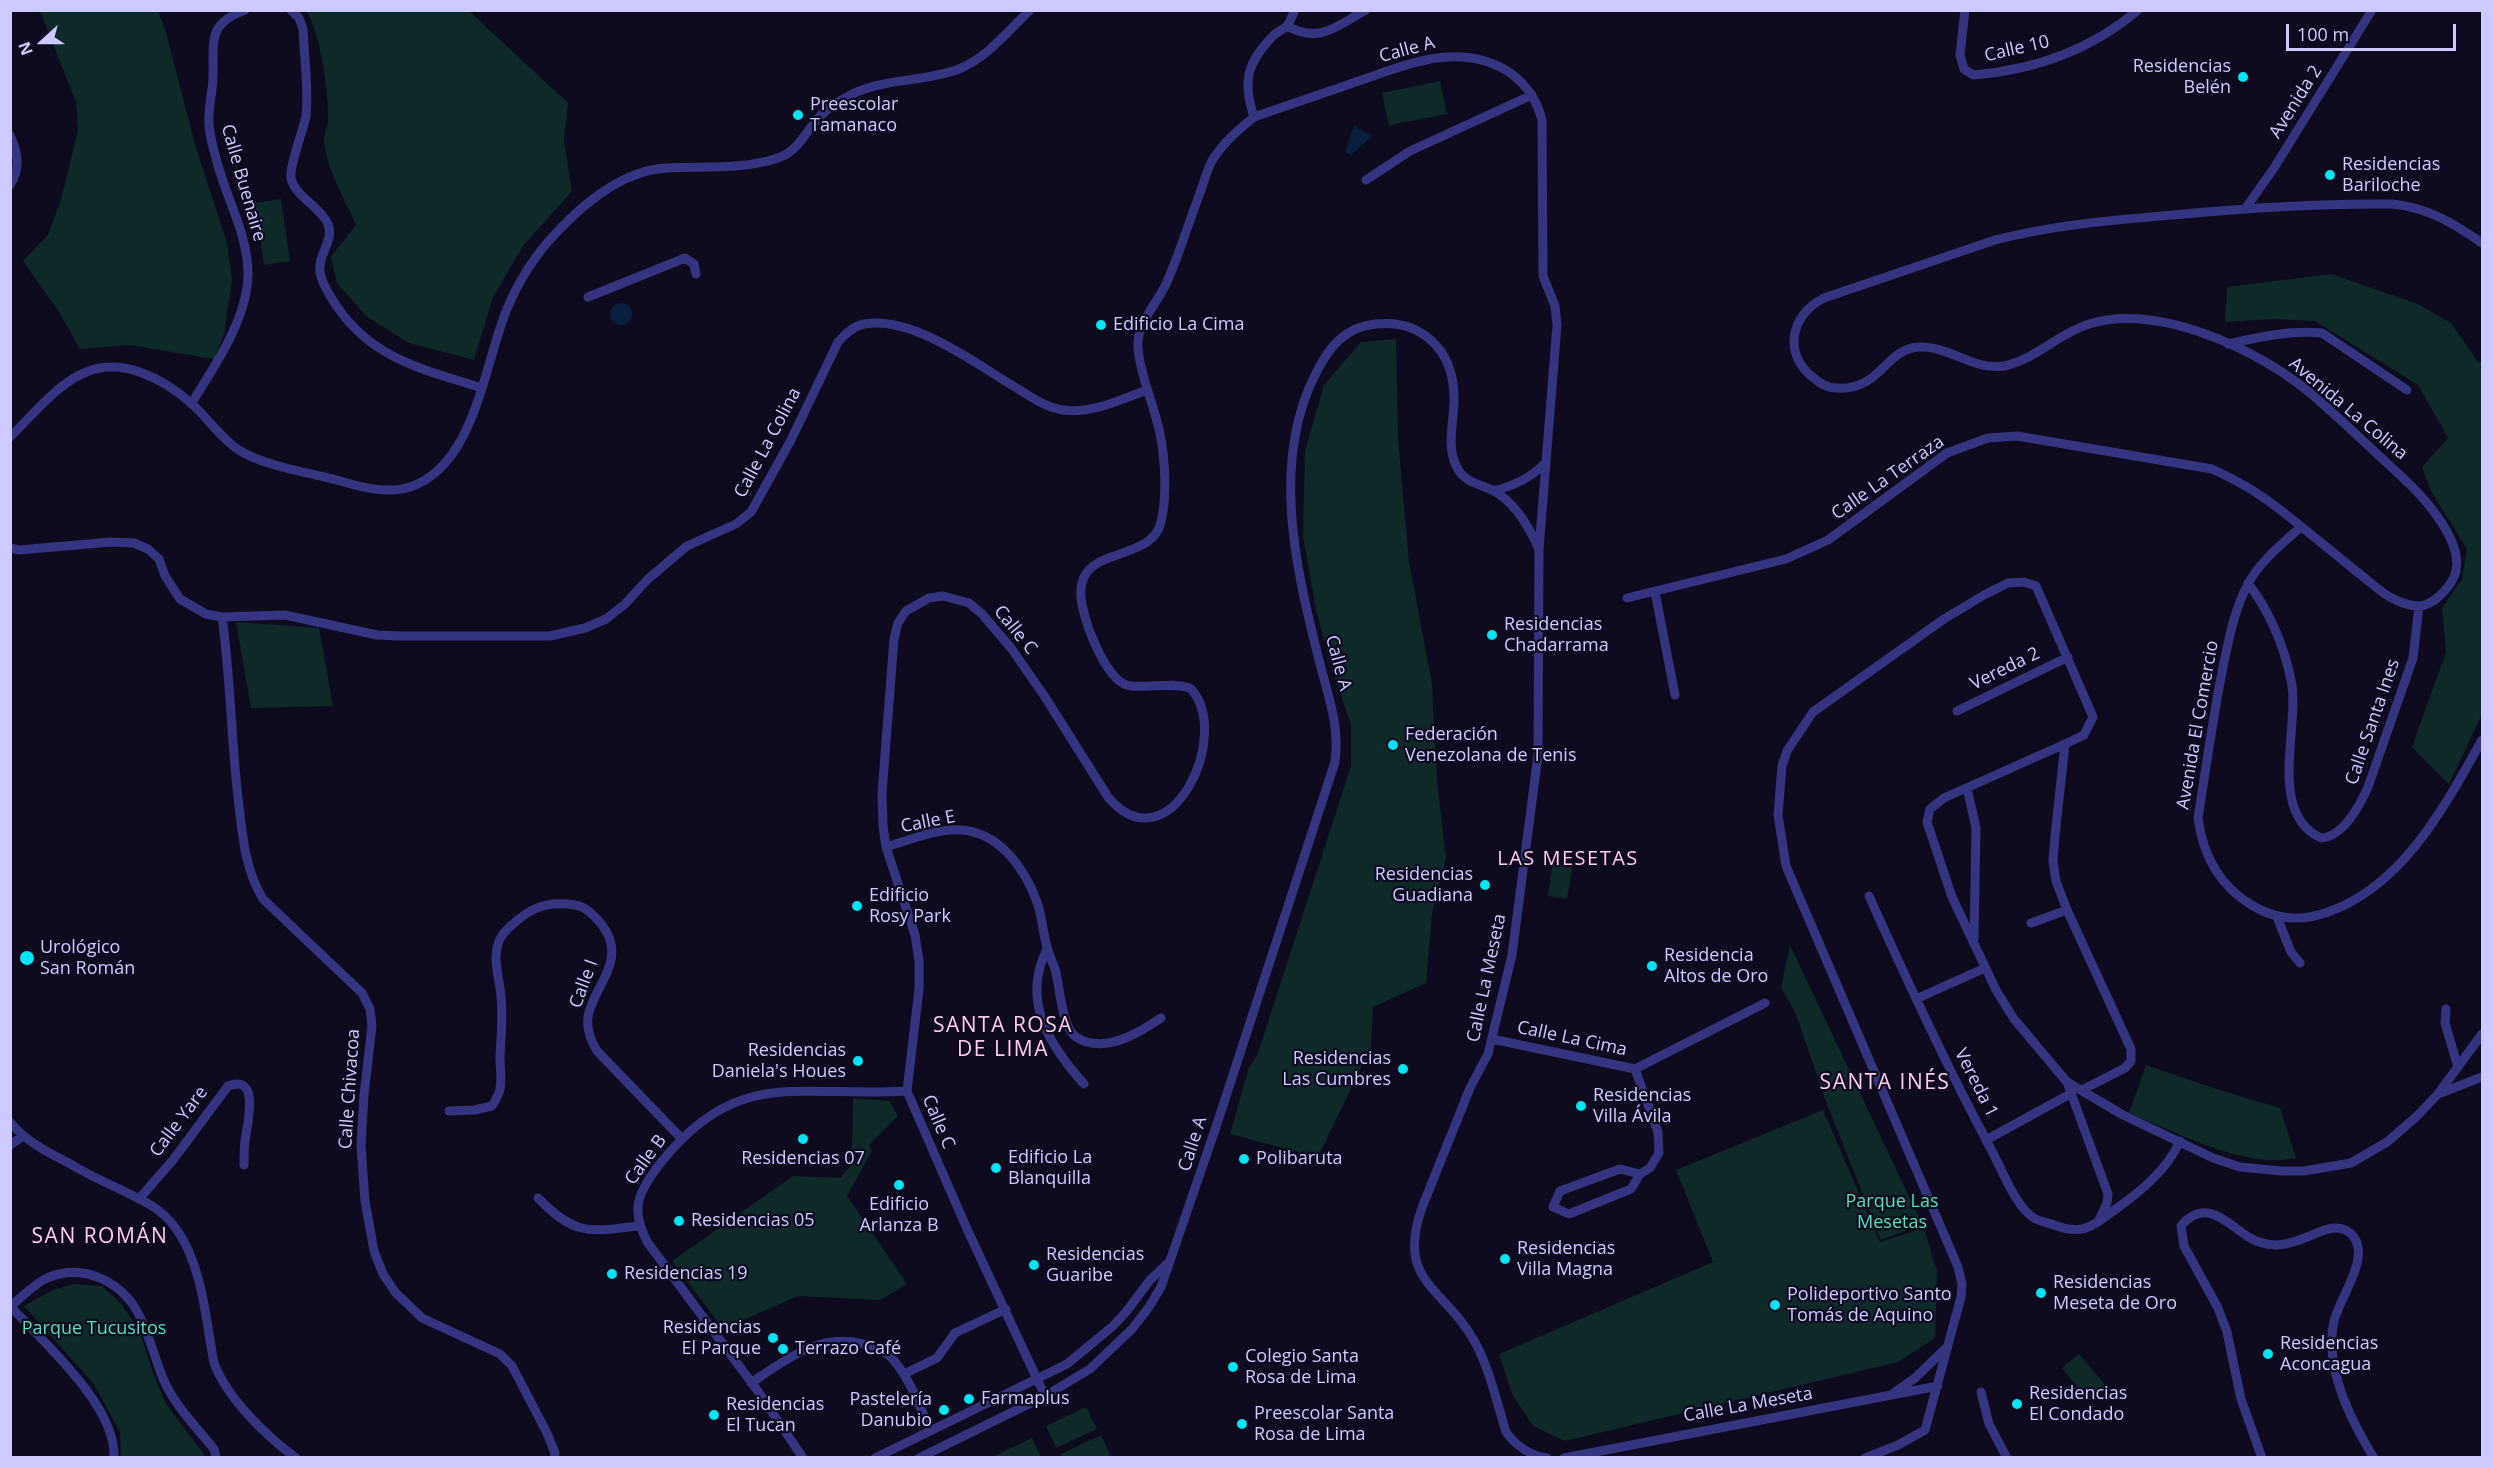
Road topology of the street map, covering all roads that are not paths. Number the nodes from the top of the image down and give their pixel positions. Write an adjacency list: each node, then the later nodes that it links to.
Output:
1 (245, 10): 23 (street, Calle Buenaire)
2 (291, 10): 20 (street)
3 (1030, 10): 20 (street)
4 (1295, 10): 9 (street)
5 (1366, 10): 9 (street)
6 (1965, 10): 7 (street, Calle 10)
7 (2138, 10)
8 (2372, 10): 15 (street, Avenida 2)
9 (1287, 26): 11 (street)
10 (1532, 95): 11 (street, Calle A); 13 (street); 25 (street, Calle A)
11 (1254, 117): 21 (street, Calle A)
12 (10, 135): 14 (street)
13 (1366, 180)
14 (10, 185)
15 (2245, 208): 16 (street, Avenida La Colina); 19 (street, Avenida La Colina)
16 (2482, 243)
17 (696, 274): 18 (street)
18 (588, 297)
19 (2228, 344): 22 (street); 33 (street, Avenida La Colina)
20 (482, 388): 23 (street)
21 (1147, 390): 34 (street, Calle La Colina); 41 (street, Calle C)
22 (2407, 390)
23 (191, 404): 24 (street)
24 (10, 438)
25 (1545, 463): 26 (street); 29 (street, Calle A)
26 (1493, 491): 29 (street, Calle A); 76 (street, Calle A)
27 (2301, 527): 30 (street, Avenida El Comercio); 31 (street, Calle La Terraza); 33 (street)
28 (10, 548): 34 (street)
29 (1539, 549): 55 (street, Calle La Meseta)
30 (2248, 583): 33 (street, Calle Santa Ines); 44 (street, Avenida El Comercio)
31 (1655, 592): 32 (street, Calle La Terraza); 36 (street)
32 (1627, 598)
33 (2419, 606)
34 (222, 617): 91 (street, Calle Chivacoa)
35 (2068, 657): 37 (street, Vereda 2); 39 (street); 79 (street)
36 (1675, 695)
37 (1957, 711)
38 (2482, 740): 44 (street, Avenida El Comercio)
39 (2065, 744): 40 (street); 43 (street)
40 (1967, 788): 46 (street); 46 (street)
41 (886, 847): 47 (street, Calle E); 60 (street, Calle C)
42 (1869, 896): 50 (street, Vereda 1)
43 (2067, 910): 45 (street); 61 (street)
44 (2277, 917): 48 (street)
45 (2031, 923)
46 (1974, 942): 49 (street)
47 (1047, 949): 53 (street, Calle E); 59 (street, Calle E)
48 (2300, 963)
49 (1985, 968): 50 (street); 61 (street)
50 (1916, 999): 67 (street, Vereda 1)
51 (1765, 1003): 57 (street)
52 (2446, 1009): 56 (street)
53 (1161, 1018)
54 (2482, 1034): 56 (street)
55 (1492, 1039): 57 (street, Calle La Cima); 95 (street, Calle La Meseta)
56 (2458, 1067): 62 (street)
57 (1635, 1069): 71 (street, Calle La Cima)
58 (2482, 1077): 62 (street)
59 (1084, 1084)
60 (907, 1091): 66 (street, Calle B); 78 (street, Calle C)
61 (2077, 1091): 67 (street); 68 (street); 74 (street)
62 (2438, 1094): 68 (street)
63 (449, 1111): 66 (street, Calle I)
64 (10, 1122): 65 (street)
65 (22, 1137): 69 (street); 73 (street)
66 (682, 1139): 75 (street, Calle B)
67 (1986, 1140): 74 (street, Vereda 1)
68 (2180, 1141): 74 (street, Vereda 1)
69 (10, 1144)
70 (244, 1165): 73 (street, Calle Yare)
71 (1640, 1174): 71 (street, Calle La Cima)
72 (538, 1198): 75 (street)
73 (139, 1199): 90 (street)
74 (2097, 1223)
75 (638, 1226): 82 (street)
76 (1169, 1262): 81 (street, Calle A); 85 (street, Calle A)
77 (11, 1306): 88 (street); 89 (street)
78 (1006, 1309): 80 (street); 81 (street, Calle C)
79 (1946, 1348): 83 (street); 86 (street)
80 (904, 1374): 82 (street); 87 (street)
81 (1038, 1379): 85 (street, Calle C); 87 (street, Calle A)
82 (751, 1383): 92 (street)
83 (1938, 1386): 86 (street, Calle La Meseta); 97 (street)
84 (1981, 1392): 98 (street)
85 (1045, 1395): 94 (street, Calle A)
86 (1891, 1395): 96 (street, Calle La Meseta)
87 (931, 1431): 93 (street, Calle A)
88 (114, 1458)
89 (216, 1458)
90 (296, 1458)
91 (554, 1458)
92 (803, 1458)
93 (875, 1458)
94 (919, 1458)
95 (1547, 1458)
96 (1564, 1458)
97 (1865, 1458)
98 (2007, 1458)
99 (2262, 1458): 100 (street)
100 (2374, 1458)

